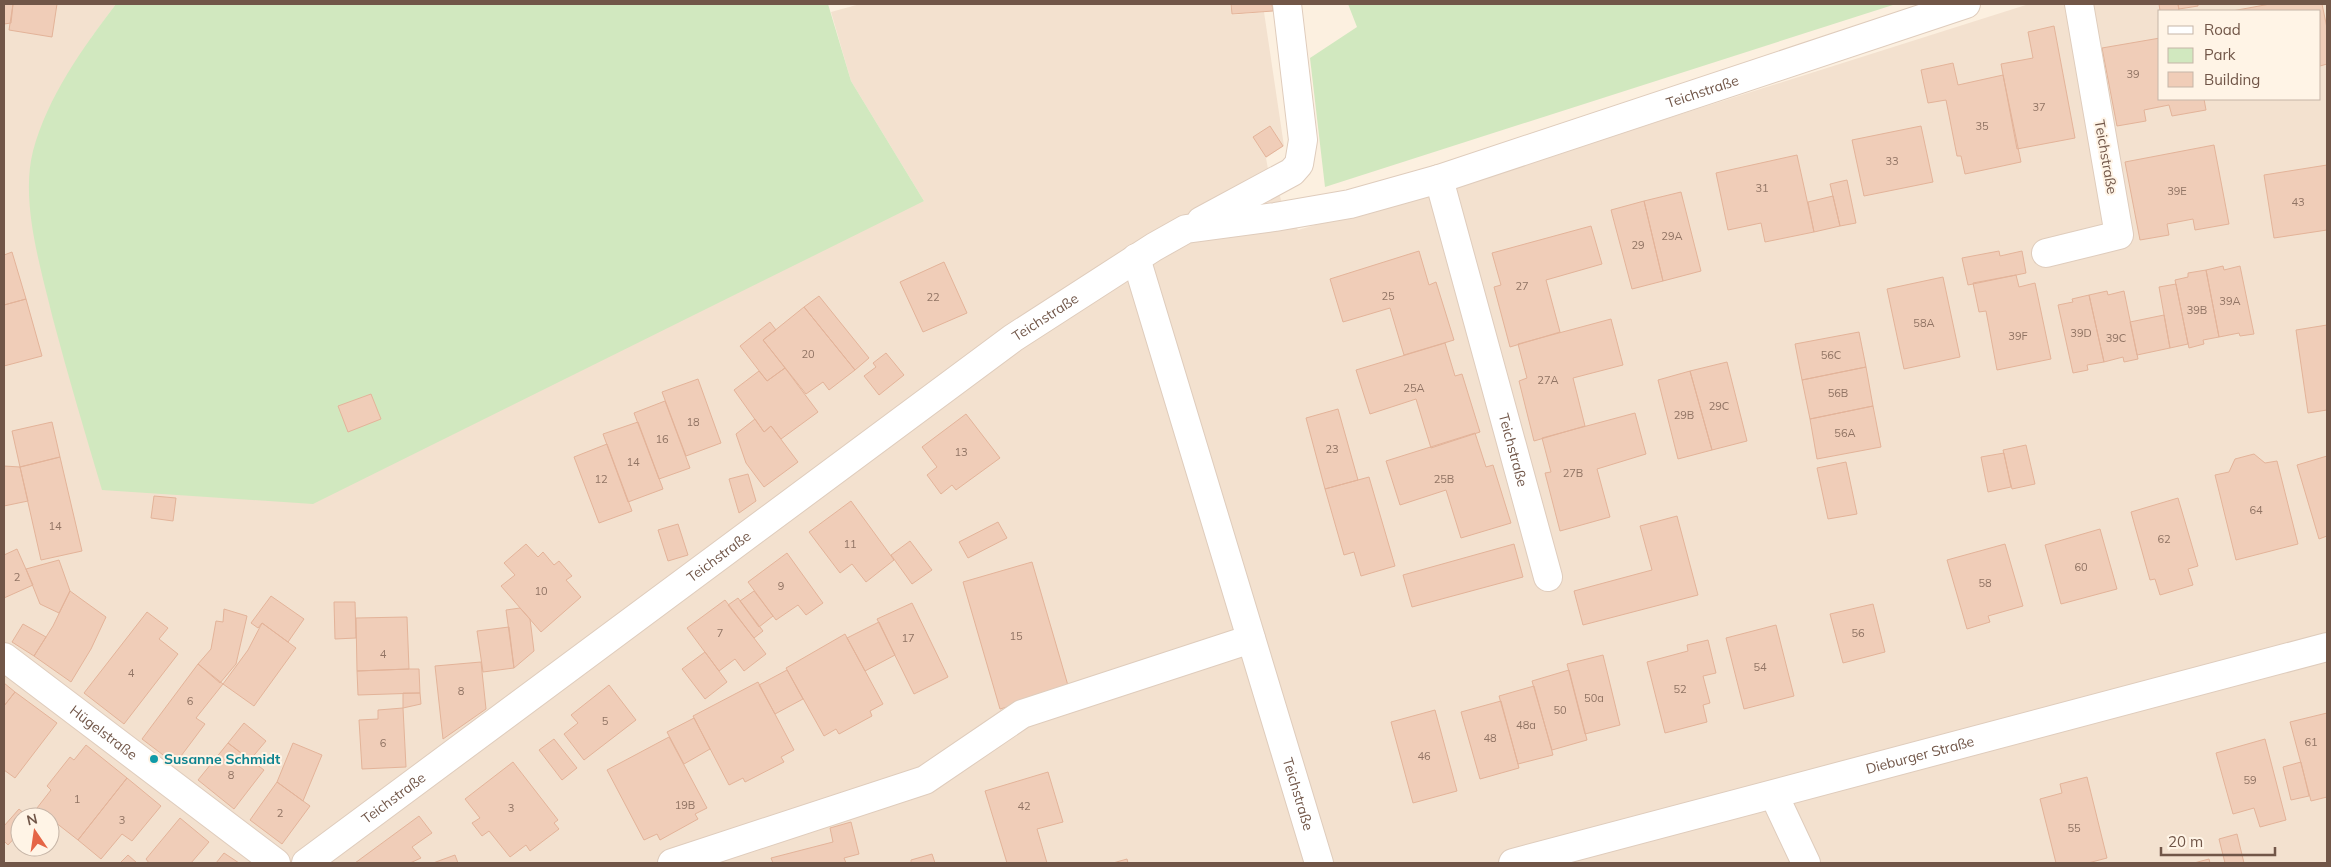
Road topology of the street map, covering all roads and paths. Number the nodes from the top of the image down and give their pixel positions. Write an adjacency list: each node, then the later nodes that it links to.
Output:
1 (1287, 4): 5 (street)
2 (1966, 4): 4 (street, Teichstraße)
3 (2080, 4): 6 (street, Teichstraße)
4 (1439, 179): 5 (street, Teichstraße); 8 (street, Teichstraße)
5 (1186, 229): 7 (street, Teichstraße)
6 (2046, 253)
7 (1136, 258): 9 (street, Teichstraße); 14 (street, Teichstraße)
8 (1548, 577)
9 (1251, 639): 15 (street); 16 (street, Teichstraße)
10 (2327, 646): 12 (street, Dieburger Straße)
11 (4, 657): 13 (street, Hügelstraße)
12 (1774, 795): 17 (street, Dieburger Straße); 18 (street)
13 (276, 863)
14 (306, 863)
15 (672, 863)
16 (1319, 863)
17 (1512, 863)
18 (1806, 863)

